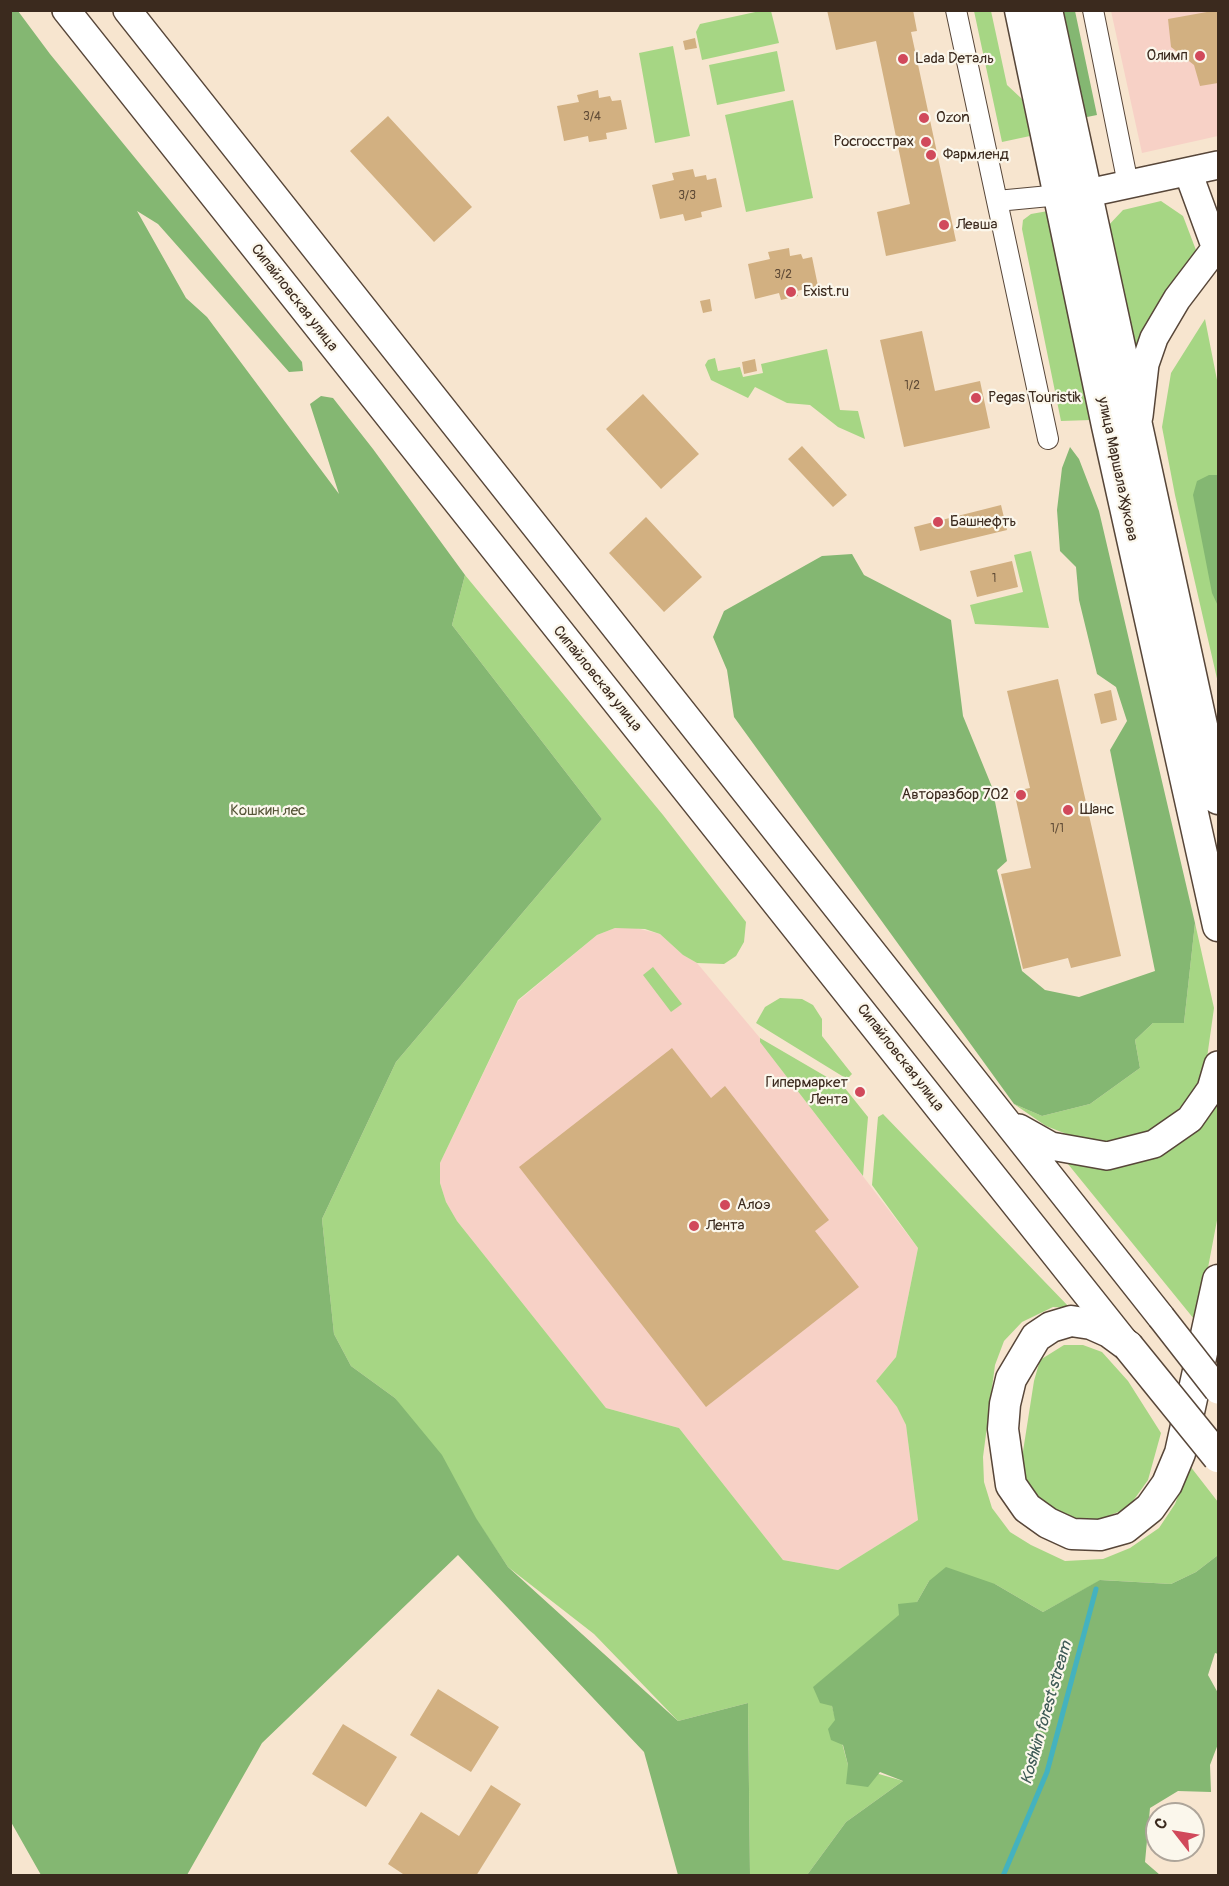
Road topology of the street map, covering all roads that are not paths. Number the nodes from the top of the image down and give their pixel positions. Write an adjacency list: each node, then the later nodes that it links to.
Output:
1 (66, 10): 20 (main road, Сипайловская улица)
2 (127, 10): 18 (main road)
3 (956, 10): 11 (street)
4 (1020, 10): 10 (main road, улица Маршала Жукова)
5 (1047, 10): 10 (main road, улица Маршала Жукова)
6 (1093, 10): 9 (street)
7 (1218, 165): 8 (main road)
8 (1188, 172): 9 (main road); 12 (main road)
9 (1128, 184): 10 (main road)
10 (1074, 194): 11 (street); 13 (main road, улица Маршала Жукова); 16 (main road, улица Маршала Жукова)
11 (998, 201): 14 (street)
12 (1218, 249): 13 (main road)
13 (1138, 438): 15 (main road, улица Маршала Жукова)
14 (1048, 439)
15 (1218, 800)
16 (1218, 926)
17 (1218, 1065): 18 (main road)
18 (1007, 1121): 21 (main road, bridge)
19 (1218, 1280): 20 (main road)
20 (1128, 1346): 22 (main road, bridge)
21 (1218, 1390)
22 (1218, 1457)

